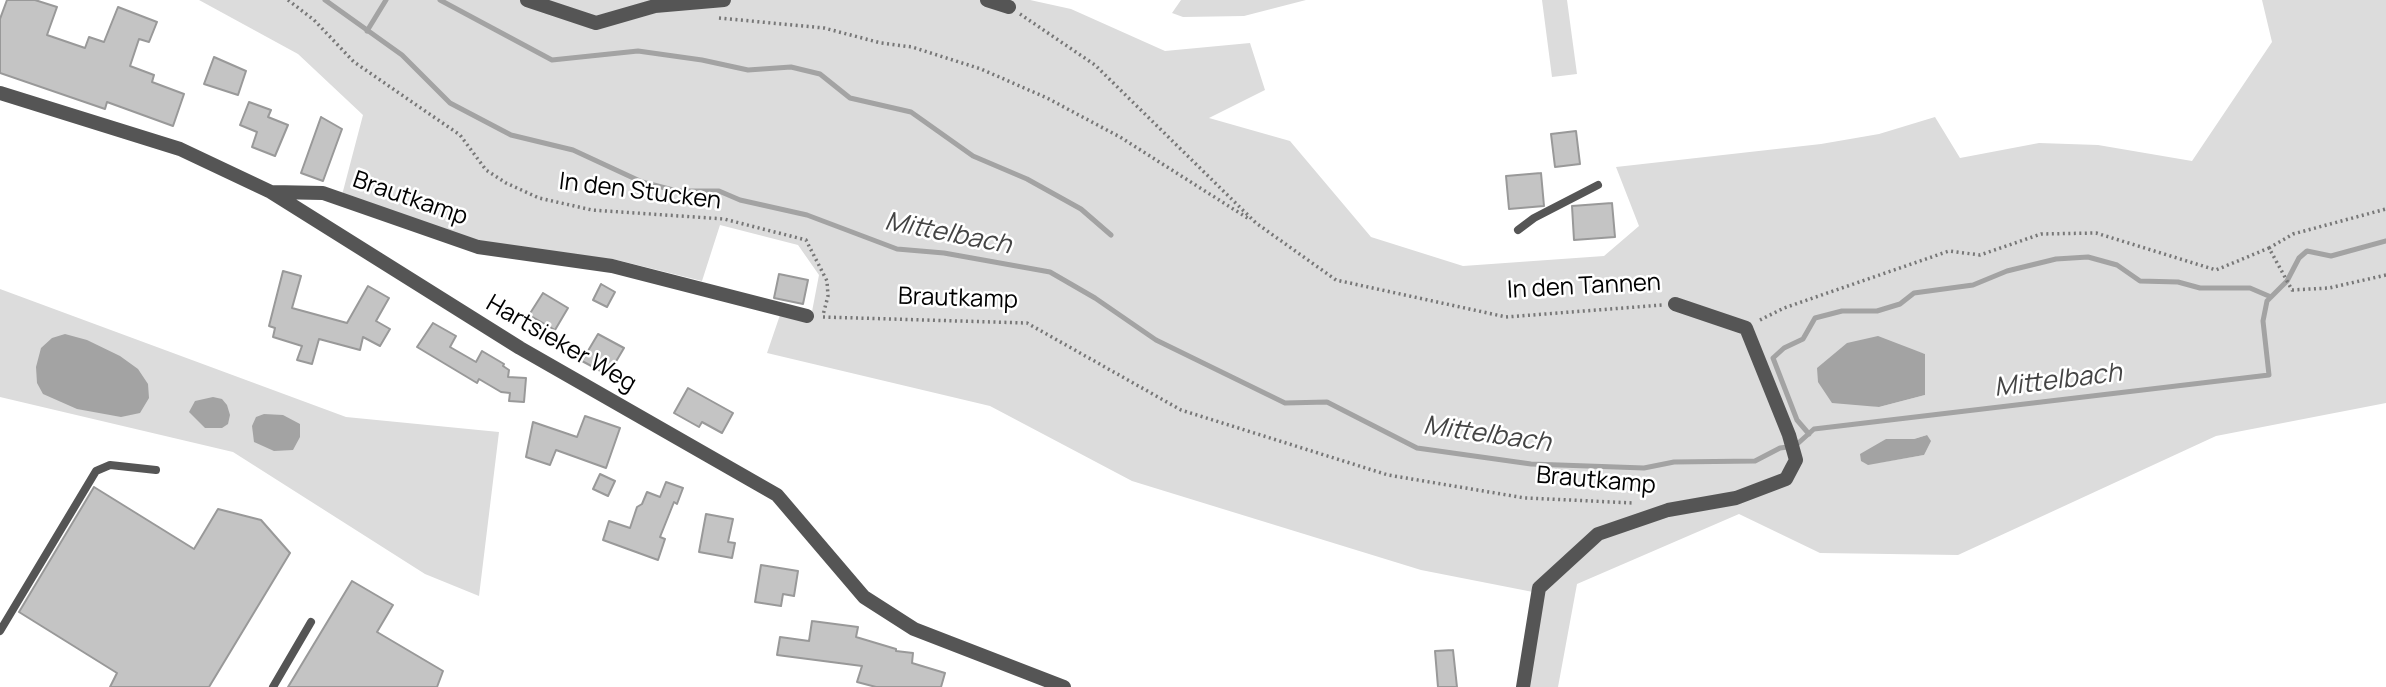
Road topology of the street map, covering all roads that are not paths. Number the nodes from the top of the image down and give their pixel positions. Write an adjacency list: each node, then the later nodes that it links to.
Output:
1 (527, 0): 2 (street)
2 (724, 0)
3 (987, 0): 4 (street)
4 (1009, 7)
5 (0, 93): 7 (street, Hartsieker Weg)
6 (1598, 185): 8 (lane)
7 (271, 192): 10 (street, Brautkamp); 15 (street, Hartsieker Weg)
8 (1518, 230)
9 (1675, 304): 16 (street, In den Tannen)
10 (807, 316)
11 (156, 470): 13 (lane)
12 (311, 622): 14 (lane)
13 (0, 631)
14 (273, 687)
15 (1064, 687)
16 (1523, 687)

